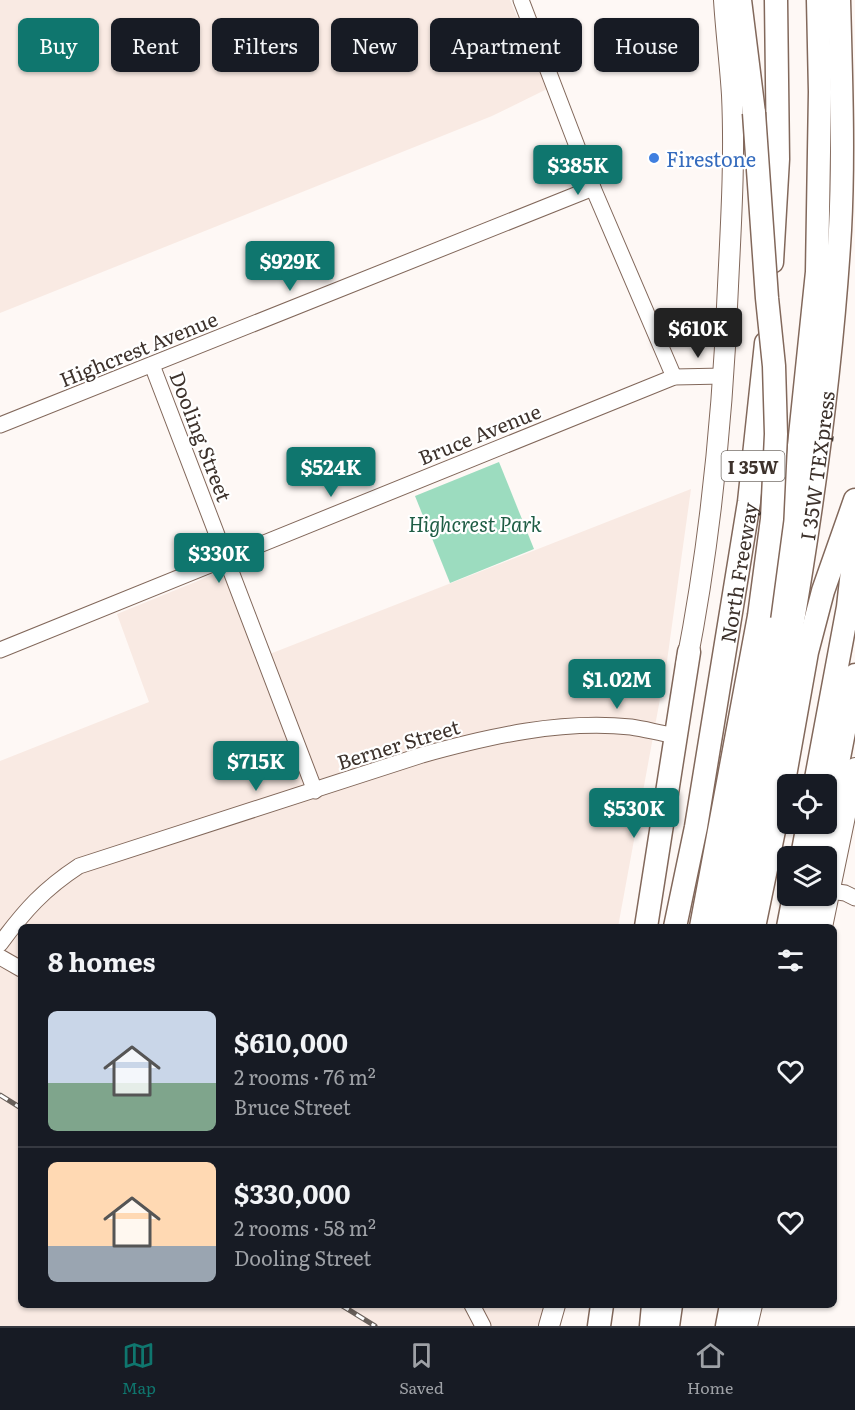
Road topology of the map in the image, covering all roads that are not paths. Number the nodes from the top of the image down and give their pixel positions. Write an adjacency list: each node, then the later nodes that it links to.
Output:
1 (521, 0): 7 (street)
2 (724, 0): 9 (main road, North Freeway)
3 (740, 0): 32 (highway, bridge)
4 (776, 0): 31 (highway, North Freeway / I 35W)
5 (818, 0): 33 (highway, I 35W TEXpress)
6 (838, 0): 34 (highway, I 35W TEXpress)
7 (593, 188): 8 (street, Highcrest Avenue); 10 (street)
8 (152, 365): 11 (street, Highcrest Avenue); 14 (street, Dooling Street)
9 (724, 376): 10 (street); 16 (main road, North Freeway)
10 (674, 377): 14 (street, Bruce Avenue)
11 (0, 425)
12 (855, 500): 35 (highway)
13 (855, 544): 20 (highway)
14 (226, 558): 15 (street, Bruce Avenue); 21 (street, Dooling Street)
15 (0, 650)
16 (689, 652): 18 (main road, North Freeway); 30 (highway)
17 (855, 675): 22 (highway)
18 (672, 735): 21 (street, Berner Street); 29 (main road, North Freeway)
19 (855, 768): 23 (main road)
20 (817, 774)
21 (315, 791): 39 (street, Berner Street)
22 (822, 846)
23 (834, 846)
24 (837, 893): 25 (street)
25 (855, 898)
26 (792, 906): 36 (highway)
27 (816, 906): 37 (highway)
28 (821, 906): 38 (main road)
29 (639, 924)
30 (646, 924)
31 (676, 924)
32 (702, 924)
33 (720, 924)
34 (738, 924)
35 (755, 924)
36 (789, 924)
37 (808, 924)
38 (822, 924)
39 (0, 944)
40 (0, 957): 41 (street)
41 (18, 967)
42 (474, 1308): 50 (street)
43 (554, 1308): 51 (main road)
44 (602, 1308): 52 (highway)
45 (653, 1308): 53 (highway)
46 (671, 1308): 54 (highway)
47 (718, 1308): 55 (highway)
48 (730, 1308): 56 (highway)
49 (751, 1308): 57 (main road)
50 (483, 1326)
51 (549, 1326)
52 (599, 1326)
53 (651, 1326)
54 (668, 1326)
55 (716, 1326)
56 (727, 1326)
57 (747, 1326)

